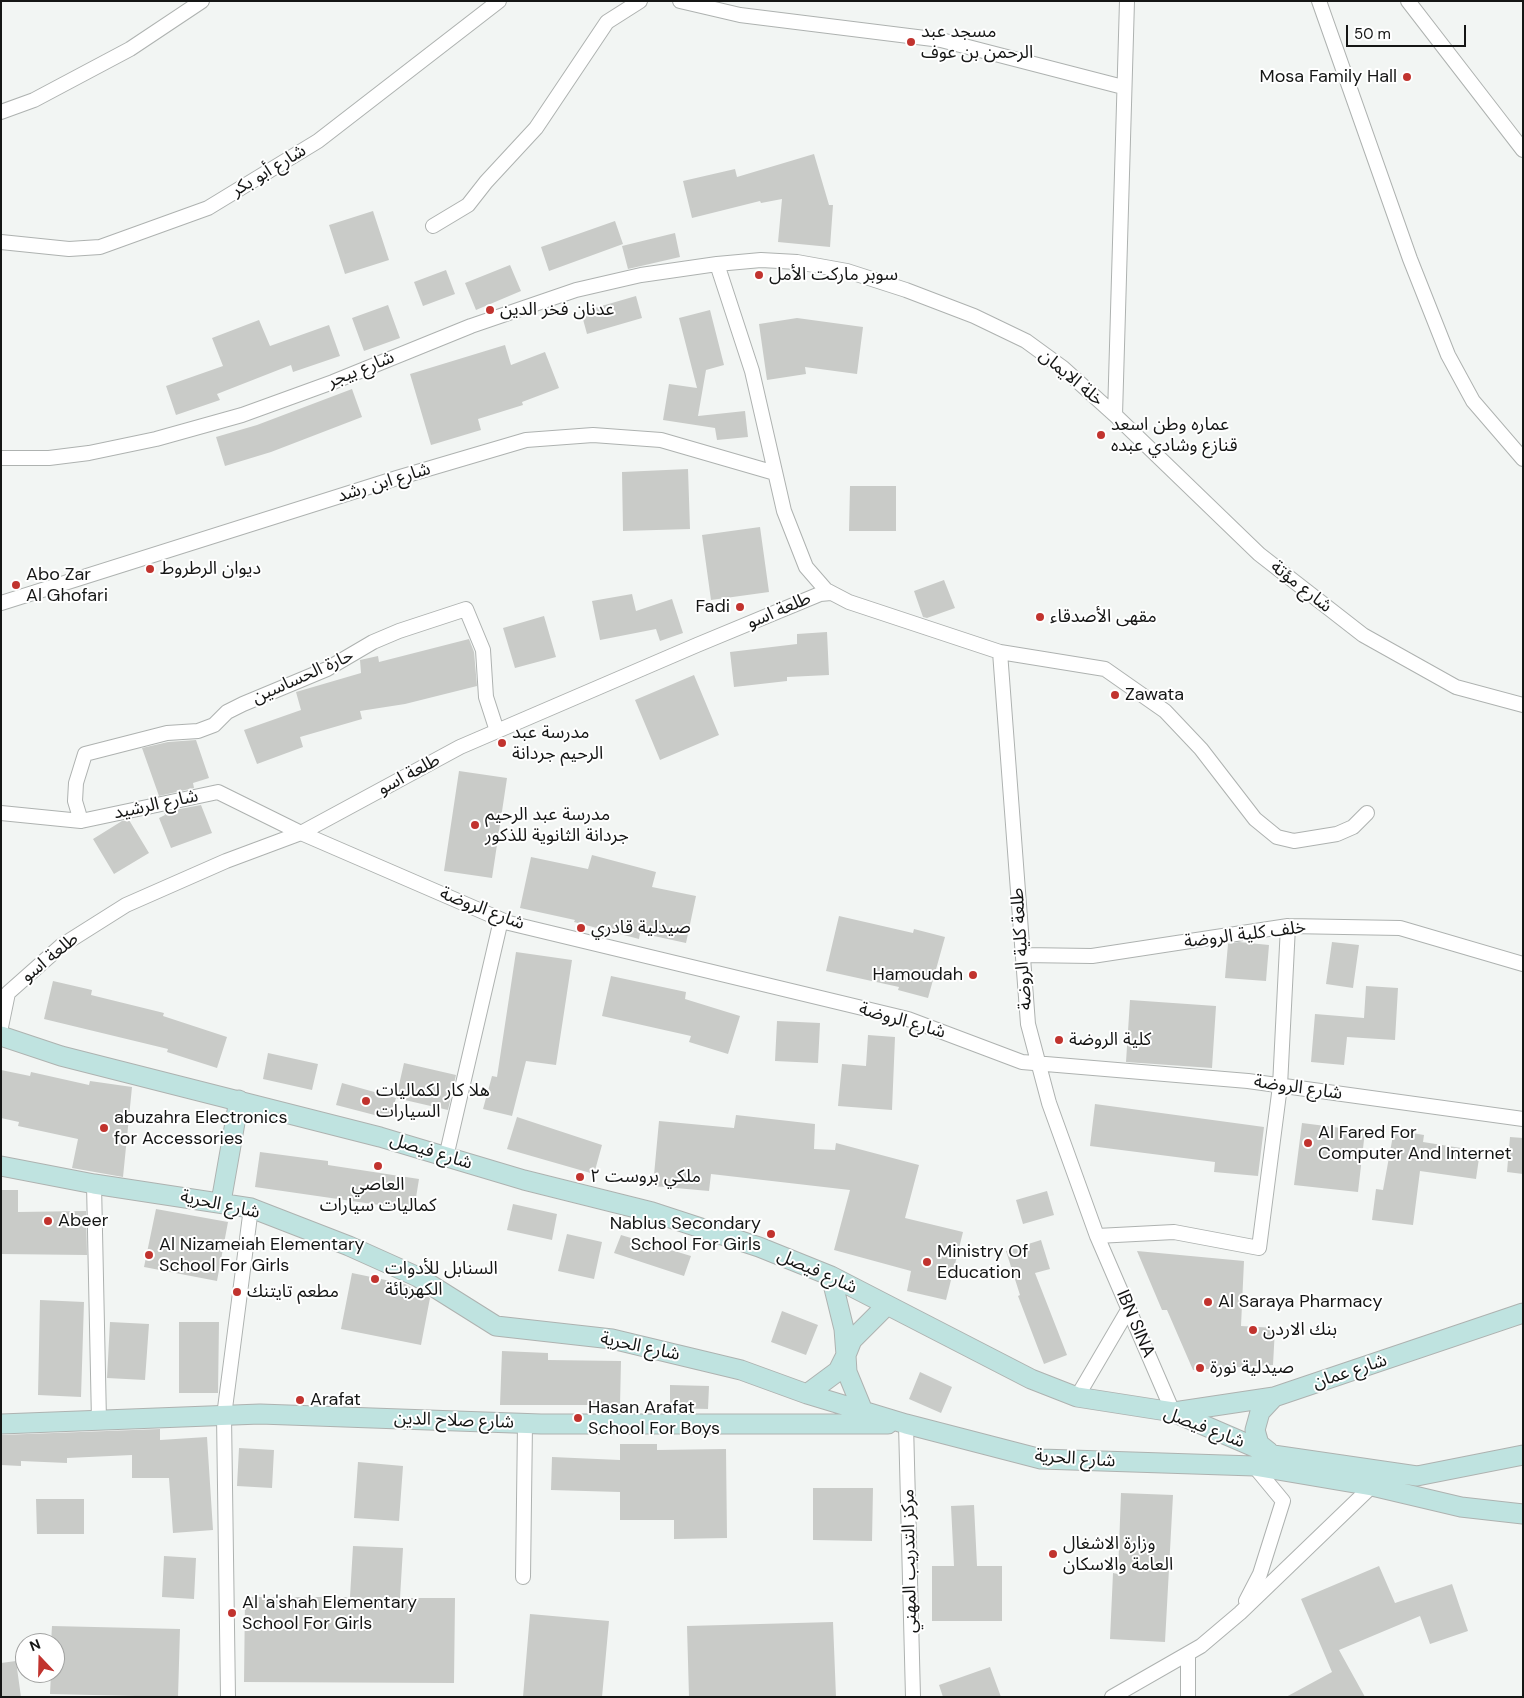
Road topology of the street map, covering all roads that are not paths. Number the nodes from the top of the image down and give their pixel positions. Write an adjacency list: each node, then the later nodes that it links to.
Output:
1 (202, 1): 9 (street)
2 (499, 1): 12 (street, شارع أبو بكر)
3 (640, 1): 11 (street)
4 (680, 1): 8 (street)
5 (1127, 1): 8 (street, خلة الايمان)
6 (1319, 1): 16 (street)
7 (1408, 1): 10 (street)
8 (1123, 87): 14 (street, خلة الايمان)
9 (1, 112)
10 (1523, 150)
11 (433, 226)
12 (1, 242)
13 (717, 264): 14 (street, خلة الايمان); 15 (street, شارع بيجر); 17 (street)
14 (1116, 415): 21 (street, شارع مؤتة)
15 (1, 458)
16 (1523, 459)
17 (774, 473): 18 (street); 19 (street, شارع ابن رشد)
18 (831, 593): 20 (street); 22 (street, طلعة اسو)
19 (1, 603)
20 (1000, 652): 24 (street); 29 (street, طلعة كلية الروضة)
21 (1523, 705)
22 (497, 731): 25 (street, حارة الحساسين); 26 (street, طلعة اسو)
23 (1, 813): 25 (street, شارع الرشيد)
24 (1367, 813)
25 (81, 822): 26 (street, شارع الرشيد)
26 (301, 833): 27 (street, شارع الروضة); 31 (street, طلعة اسو)
27 (501, 920): 33 (street, شارع الروضة); 37 (street)
28 (1288, 926): 29 (street, خلف كلية الروضة); 30 (street, خلف كلية الروضة); 34 (street)
29 (1023, 955): 33 (street, طلعة كلية الروضة)
30 (1523, 964)
31 (1, 1027)
32 (1, 1036): 35 (main road, شارع فيصل)
33 (1038, 1064): 34 (street, شارع الروضة); 42 (street, طلعة كلية الروضة)
34 (1280, 1086): 36 (street, شارع الروضة); 42 (street)
35 (239, 1100): 37 (main road, شارع فيصل); 40 (main road)
36 (1523, 1119)
37 (446, 1157): 43 (main road, شارع فيصل)
38 (1, 1166): 39 (main road, شارع الحرية)
39 (94, 1184): 40 (main road, شارع الحرية); 54 (street)
40 (221, 1202): 41 (main road, شارع الحرية)
41 (251, 1208): 48 (main road, شارع الحرية); 53 (street)
42 (1097, 1236): 45 (street, IBN SINA)
43 (831, 1276): 44 (main road, شارع فيصل); 47 (main road)
44 (887, 1305): 47 (main road); 49 (main road, شارع فيصل)
45 (1128, 1310): 49 (street); 52 (street, IBN SINA)
46 (1523, 1313): 50 (main road, شارع عمان)
47 (846, 1355): 48 (main road); 51 (main road)
48 (807, 1394): 51 (main road, شارع الحرية)
49 (1077, 1397): 52 (main road, شارع فيصل)
50 (1274, 1397): 52 (main road, شارع عمان); 58 (main road)
51 (863, 1411): 57 (main road, شارع الحرية)
52 (1173, 1412): 58 (main road, شارع فيصل)
53 (224, 1416): 54 (main road, شارع صلاح الدين); 56 (main road, شارع صلاح الدين); 66 (street)
54 (99, 1420): 55 (main road, شارع صلاح الدين)
55 (1, 1424)
56 (525, 1424): 57 (main road, شارع صلاح الدين); 63 (street)
57 (906, 1424): 60 (main road, شارع الحرية); 67 (street, مركز التدريب المهني)
58 (1273, 1455): 59 (main road, شارع فيصل)
59 (1523, 1455)
60 (1254, 1466): 61 (main road, شارع الحرية); 64 (street)
61 (1372, 1486): 62 (main road, شارع الحرية); 64 (street)
62 (1523, 1514)
63 (523, 1577)
64 (1240, 1613): 65 (street)
65 (1188, 1654): 68 (street); 69 (street)
66 (228, 1697)
67 (913, 1697)
68 (1112, 1697)
69 (1188, 1697)

